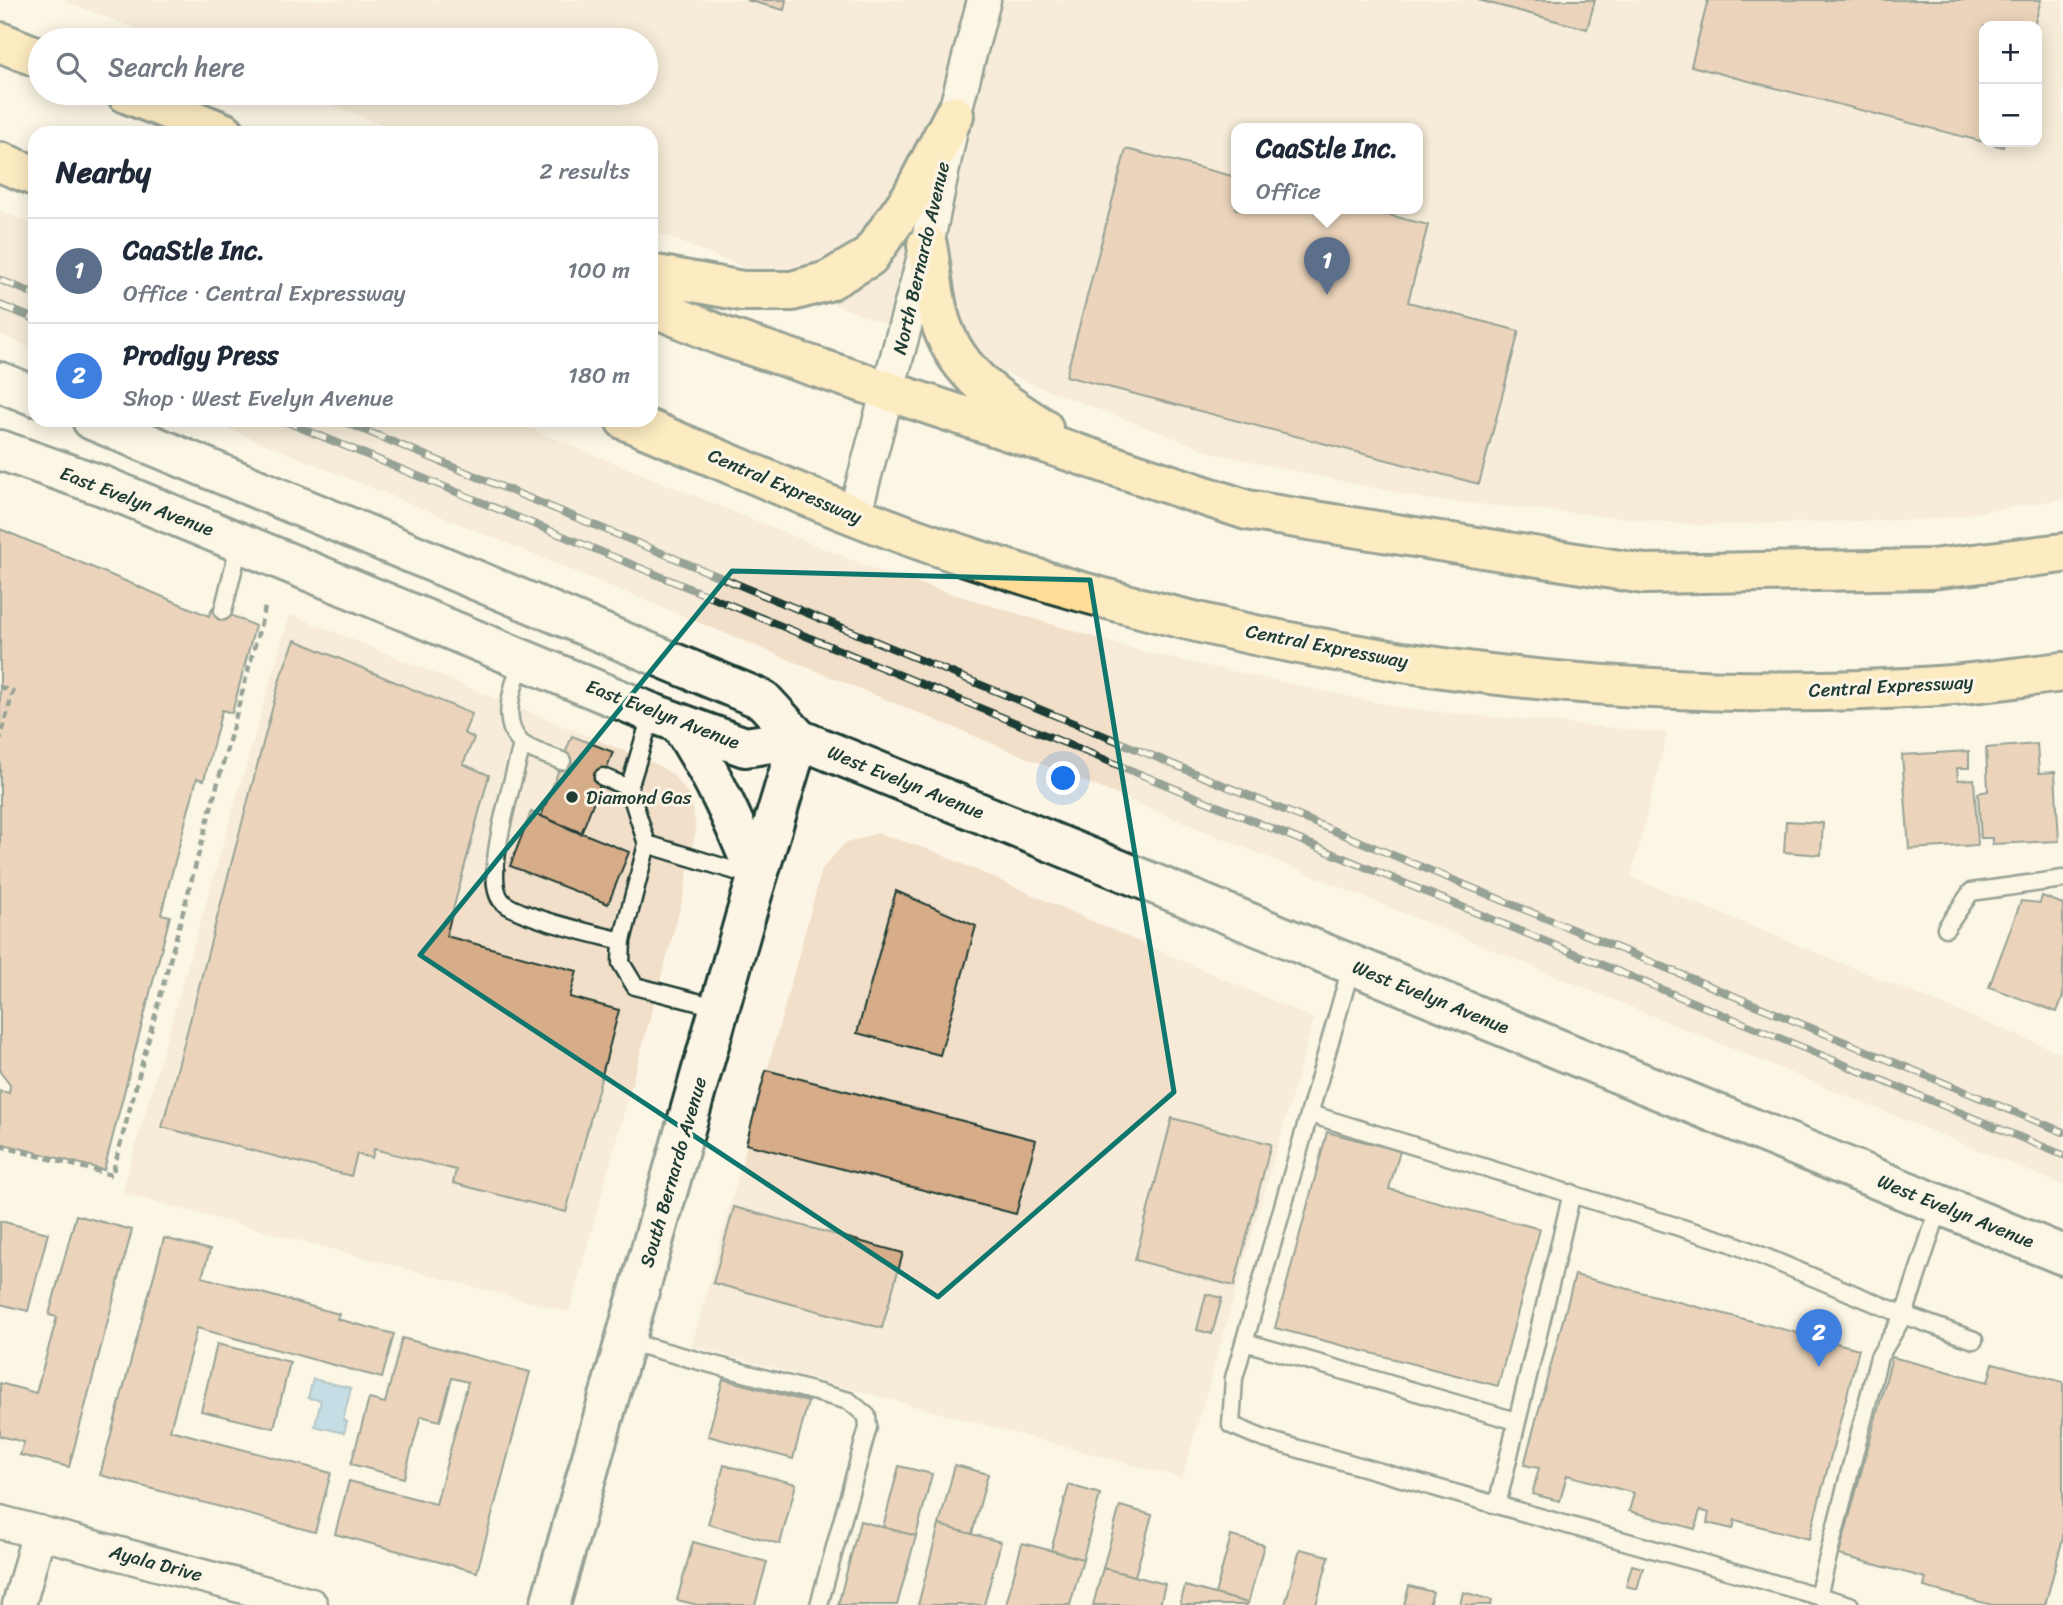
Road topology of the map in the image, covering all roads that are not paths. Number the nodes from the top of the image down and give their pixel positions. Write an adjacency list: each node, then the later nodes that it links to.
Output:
1 (984, 0): 5 (street, North Bernardo Avenue)
2 (0, 42): 3 (highway)
3 (28, 53)
4 (156, 105): 6 (highway)
5 (954, 115): 9 (street, North Bernardo Avenue); 10 (highway)
6 (208, 126)
7 (0, 162): 8 (highway)
8 (28, 174)
9 (927, 245): 13 (street, North Bernardo Avenue); 18 (highway)
10 (658, 275)
11 (658, 309): 13 (highway)
12 (0, 382): 14 (main road)
13 (888, 392): 18 (highway); 19 (street, North Bernardo Avenue)
14 (28, 393)
15 (109, 427): 26 (main road)
16 (642, 427): 19 (highway, Central Expressway)
17 (0, 450): 20 (main road, East Evelyn Avenue)
18 (1156, 481): 21 (highway)
19 (854, 516): 24 (highway, Central Expressway)
20 (240, 542): 22 (lane); 23 (main road, East Evelyn Avenue)
21 (2063, 553)
22 (222, 611)
23 (522, 658): 25 (main road, East Evelyn Avenue); 27 (lane)
24 (2063, 672)
25 (666, 718): 26 (main road, East Evelyn Avenue); 30 (lane); 32 (main road)
26 (799, 739): 32 (main road, South Bernardo Avenue); 36 (main road, West Evelyn Avenue)
27 (523, 744): 28 (lane); 35 (lane)
28 (562, 761)
29 (603, 777): 30 (lane)
30 (629, 789): 31 (lane)
31 (647, 844): 32 (lane); 35 (lane)
32 (757, 878): 37 (main road, South Bernardo Avenue)
33 (2063, 879): 34 (lane)
34 (1946, 928)
35 (622, 941): 37 (lane)
36 (1352, 964): 38 (lane); 40 (main road, West Evelyn Avenue)
37 (720, 1008): 44 (main road, South Bernardo Avenue)
38 (1310, 1114): 39 (lane); 45 (lane)
39 (1572, 1194): 42 (lane); 46 (lane)
40 (1940, 1205): 41 (main road, West Evelyn Avenue); 42 (lane)
41 (2063, 1255)
42 (1904, 1315): 43 (lane); 50 (lane)
43 (1974, 1340)
44 (625, 1341): 53 (main road, South Bernardo Avenue); 54 (lane)
45 (1245, 1342): 46 (lane); 47 (lane)
46 (1516, 1421): 47 (lane)
47 (1497, 1505): 50 (lane)
48 (0, 1522): 49 (street, Ayala Drive)
49 (39, 1532): 51 (street); 52 (street, Ayala Drive)
50 (1818, 1596): 55 (lane)
51 (19, 1605)
52 (311, 1605)
53 (550, 1605)
54 (819, 1605)
55 (1850, 1605)

